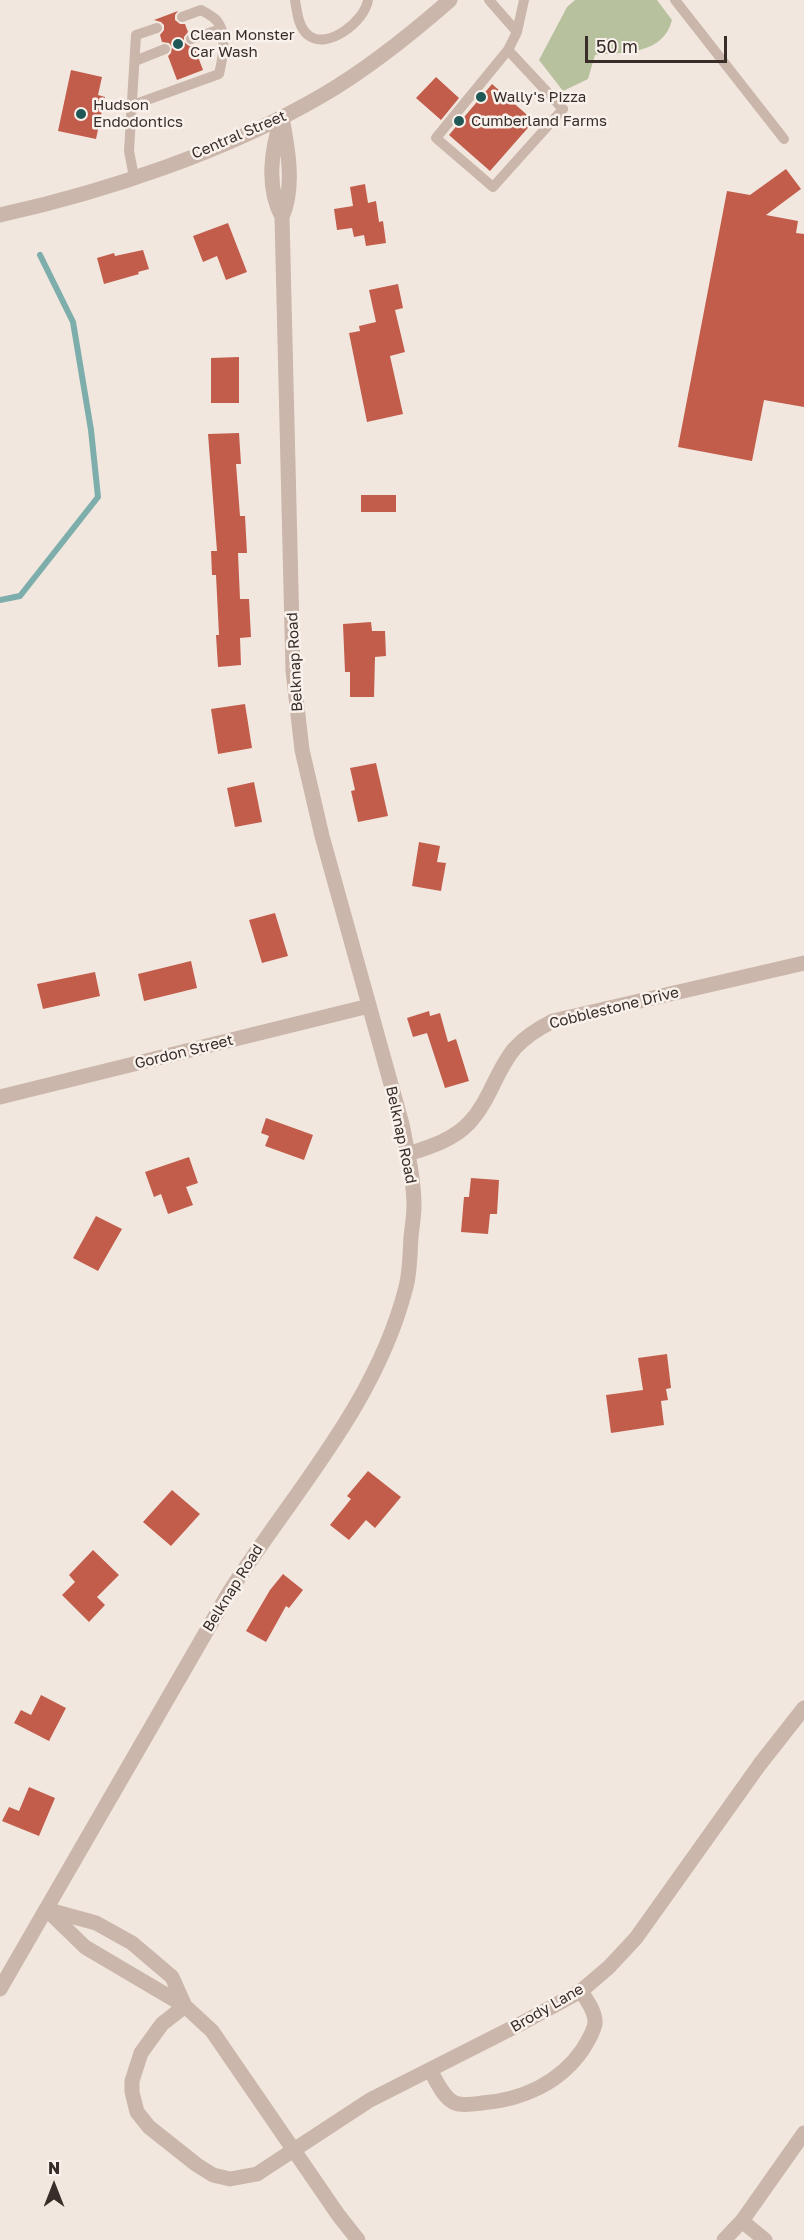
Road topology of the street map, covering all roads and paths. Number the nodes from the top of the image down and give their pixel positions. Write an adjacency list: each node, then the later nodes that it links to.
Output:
1 (295, 0): 2 (lane)
2 (368, 0)
3 (450, 0): 16 (street, Central Street)
4 (489, 0): 10 (lane)
5 (524, 0): 10 (lane)
6 (675, 0): 17 (lane)
7 (182, 17): 9 (lane)
8 (157, 28): 14 (lane)
9 (221, 28): 11 (lane); 15 (lane)
10 (517, 32): 13 (lane)
11 (191, 39)
12 (165, 49): 14 (lane)
13 (508, 50): 13 (lane)
14 (135, 61): 15 (lane)
15 (133, 105): 18 (lane)
16 (282, 118): 18 (street, Central Street); 21 (street, Belknap Road)
17 (784, 139)
18 (134, 177): 19 (street, Central Street)
19 (0, 215)
20 (804, 963): 23 (street, Cobblestone Drive)
21 (369, 1006): 22 (street, Gordon Street); 23 (street, Belknap Road)
22 (0, 1097)
23 (408, 1154): 25 (street, Belknap Road)
24 (804, 1708): 27 (street, Brody Lane)
25 (46, 1910): 26 (street, Belknap Road); 28 (street); 28 (street)
26 (0, 1989)
27 (581, 1991): 29 (street, Brody Lane); 29 (street)
28 (185, 2006): 31 (street); 31 (street, Brody Lane)
29 (430, 2070): 31 (street, Brody Lane)
30 (804, 2133): 32 (street)
31 (295, 2151): 33 (street)
32 (742, 2221): 34 (street); 35 (street)
33 (358, 2240)
34 (724, 2240)
35 (765, 2240)

